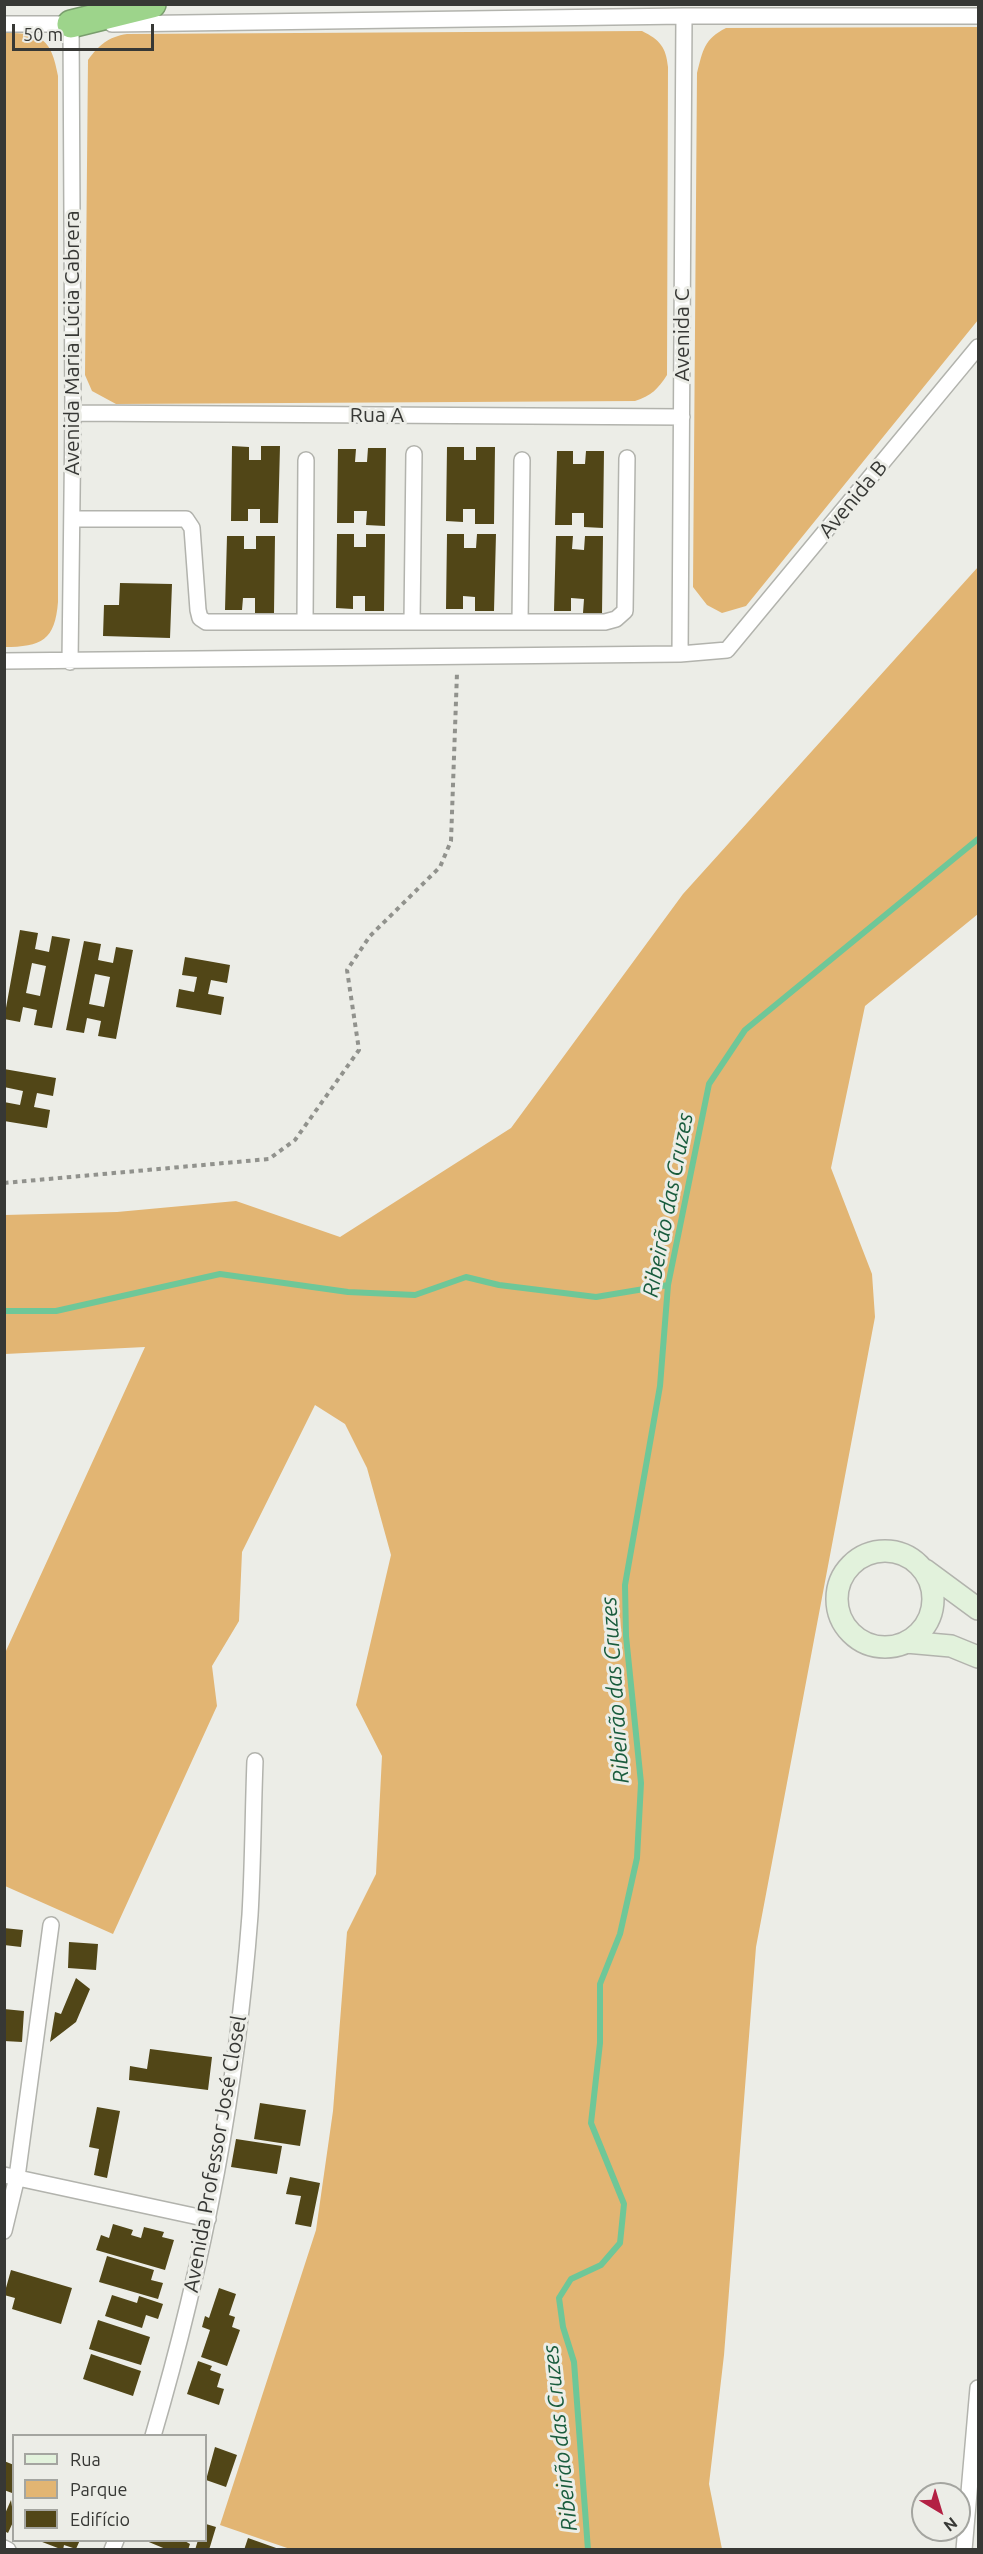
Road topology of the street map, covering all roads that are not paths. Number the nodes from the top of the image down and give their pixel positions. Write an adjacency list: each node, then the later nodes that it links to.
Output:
1 (152, 4): 5 (highway)
2 (684, 16): 3 (street); 5 (street); 8 (street, Avenida C)
3 (978, 16)
4 (4, 24): 5 (street)
5 (71, 24): 7 (street, Avenida Maria Lúcia Cabrera)
6 (978, 347): 17 (street, Avenida B)
7 (73, 413): 8 (street, Rua A); 13 (street, Avenida Maria Lúcia Cabrera)
8 (682, 417): 17 (street, Avenida C)
9 (414, 454): 15 (street)
10 (627, 458): 16 (street)
11 (306, 460): 14 (street)
12 (522, 460): 16 (street)
13 (72, 519): 14 (street); 19 (street, Avenida Maria Lúcia Cabrera)
14 (305, 621): 15 (street)
15 (412, 622): 16 (street)
16 (520, 622)
17 (680, 654): 19 (street)
18 (4, 661): 19 (street)
19 (70, 662)
20 (925, 1570): 21 (street); 22 (street); 22 (street)
21 (978, 1609)
22 (906, 1642): 23 (street)
23 (978, 1657)
24 (255, 1761): 27 (street, Avenida Professor José Closel)
25 (51, 1925): 26 (street)
26 (11, 2176): 27 (street); 28 (street)
27 (208, 2219): 30 (street, Avenida Professor José Closel)
28 (4, 2231)
29 (978, 2388): 31 (street)
30 (154, 2434)
31 (964, 2550)

